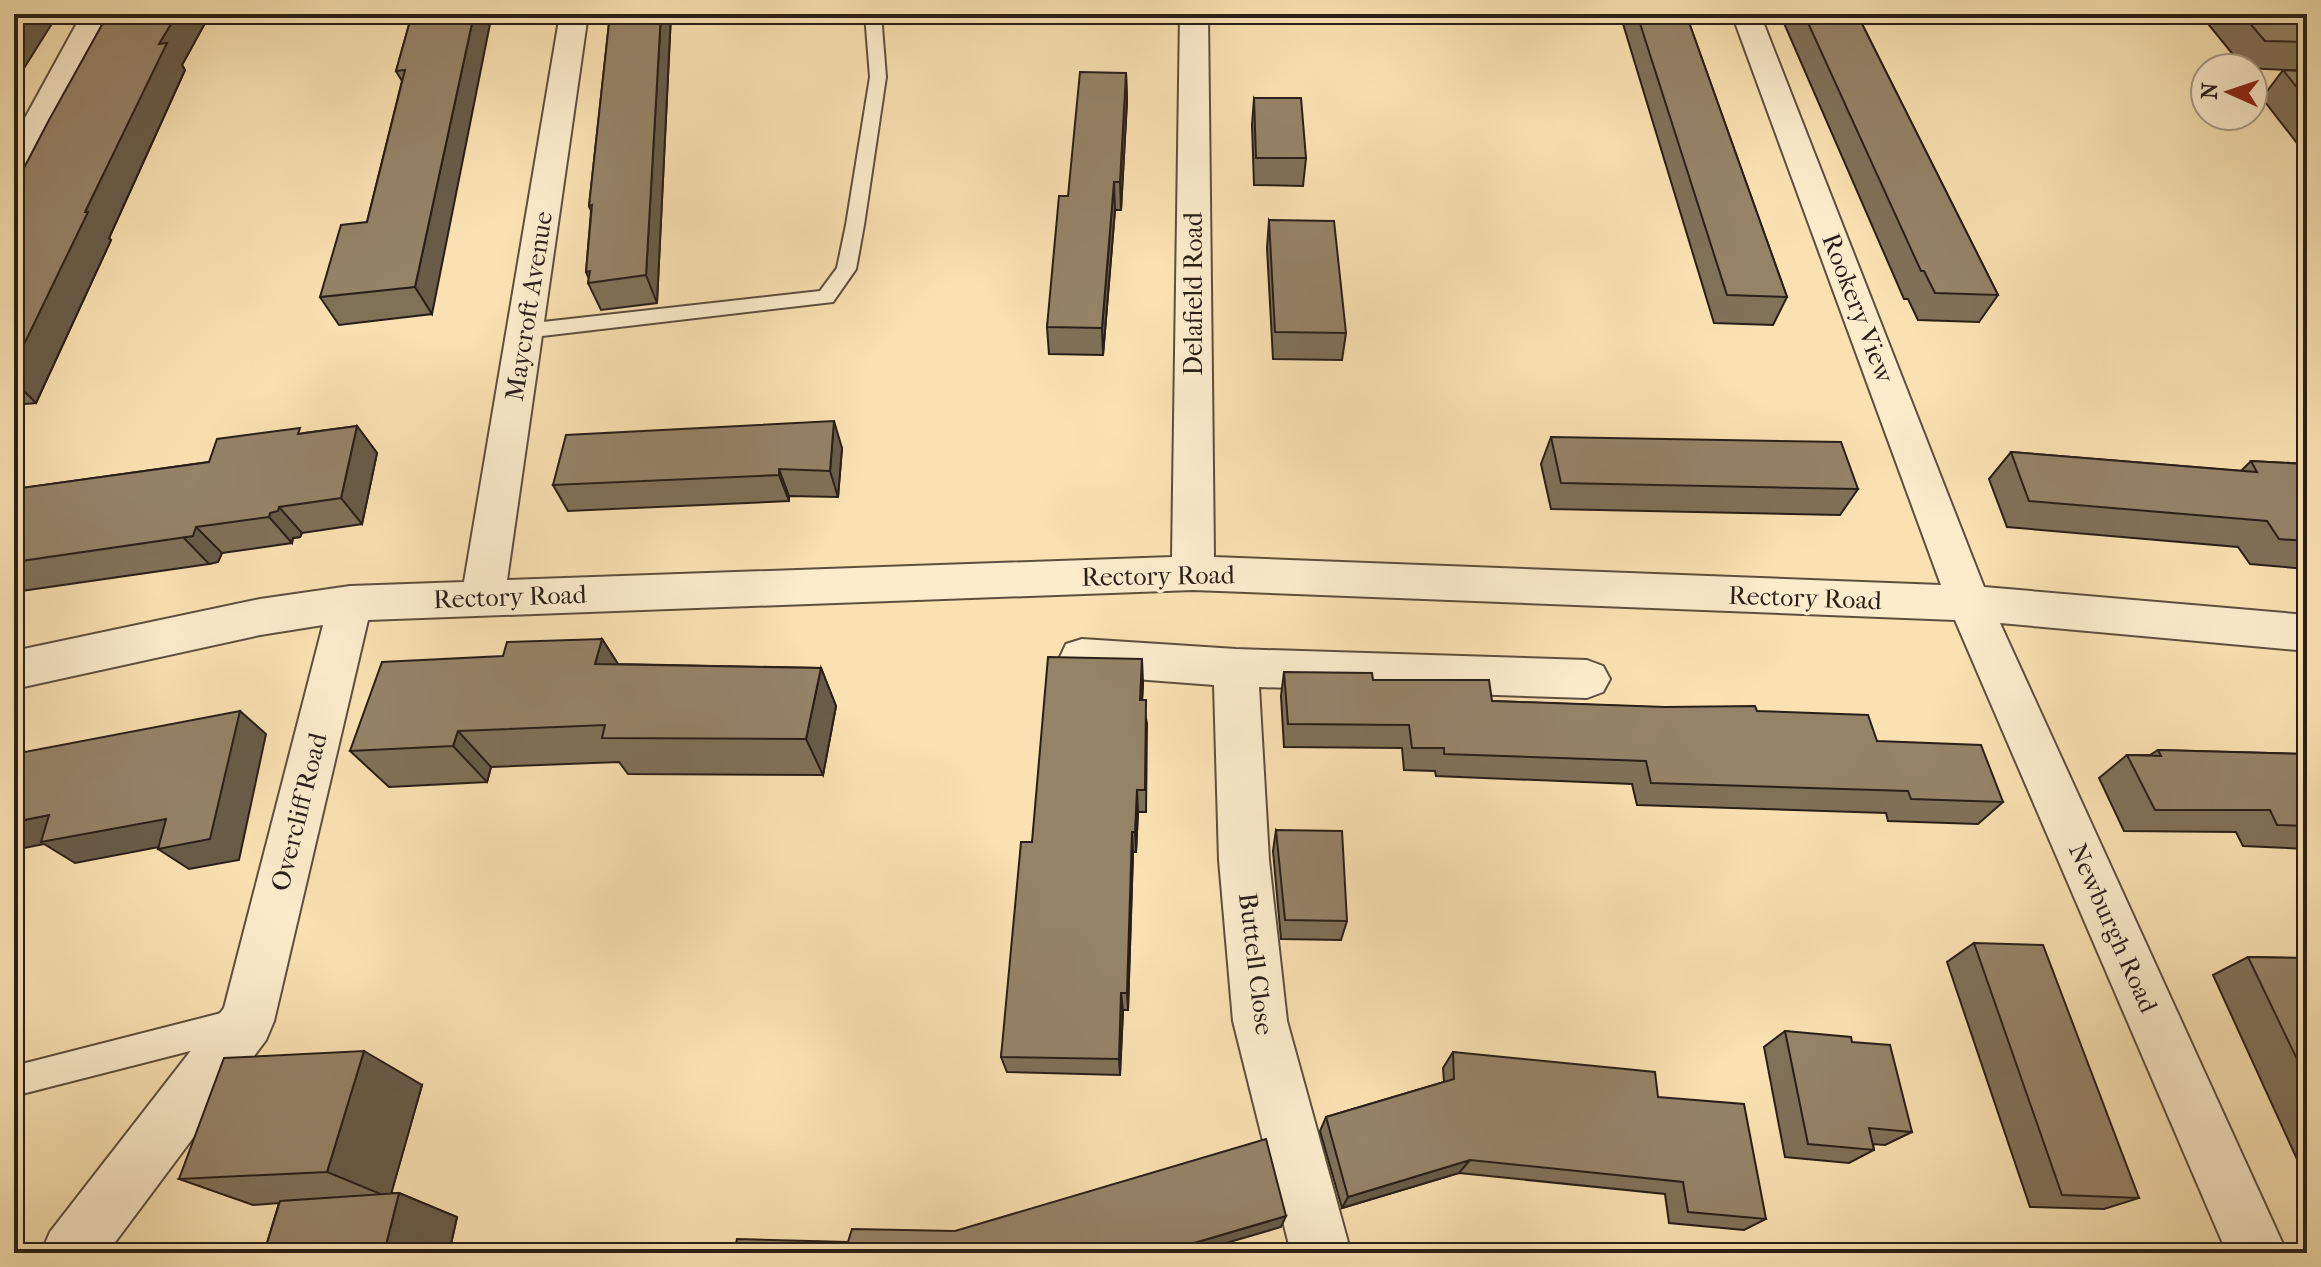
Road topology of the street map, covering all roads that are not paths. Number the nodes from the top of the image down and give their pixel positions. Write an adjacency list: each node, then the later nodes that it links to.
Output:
1 (96, 14): 6 (street)
2 (574, 14): 7 (street, Maycroft Avenue)
3 (873, 14): 7 (lane)
4 (1194, 14): 8 (street, Delafield Road)
5 (1746, 14): 11 (street, Rookery View)
6 (14, 168)
7 (525, 331): 9 (street, Maycroft Avenue)
8 (1193, 573): 9 (street, Rectory Road); 11 (street, Rectory Road)
9 (483, 597): 10 (street, Rectory Road)
10 (350, 603): 15 (street, Rectory Road); 17 (street, Overcliff Road)
11 (1969, 603): 12 (street, Rectory Road); 21 (street, Newburgh Road)
12 (2307, 633)
13 (1082, 657): 14 (street)
14 (1236, 668): 16 (street); 20 (street, Buttell Close)
15 (14, 670)
16 (1587, 679)
17 (247, 1021): 18 (lane); 19 (street, Overcliff Road)
18 (14, 1081)
19 (71, 1253)
20 (1321, 1253)
21 (2257, 1253)

